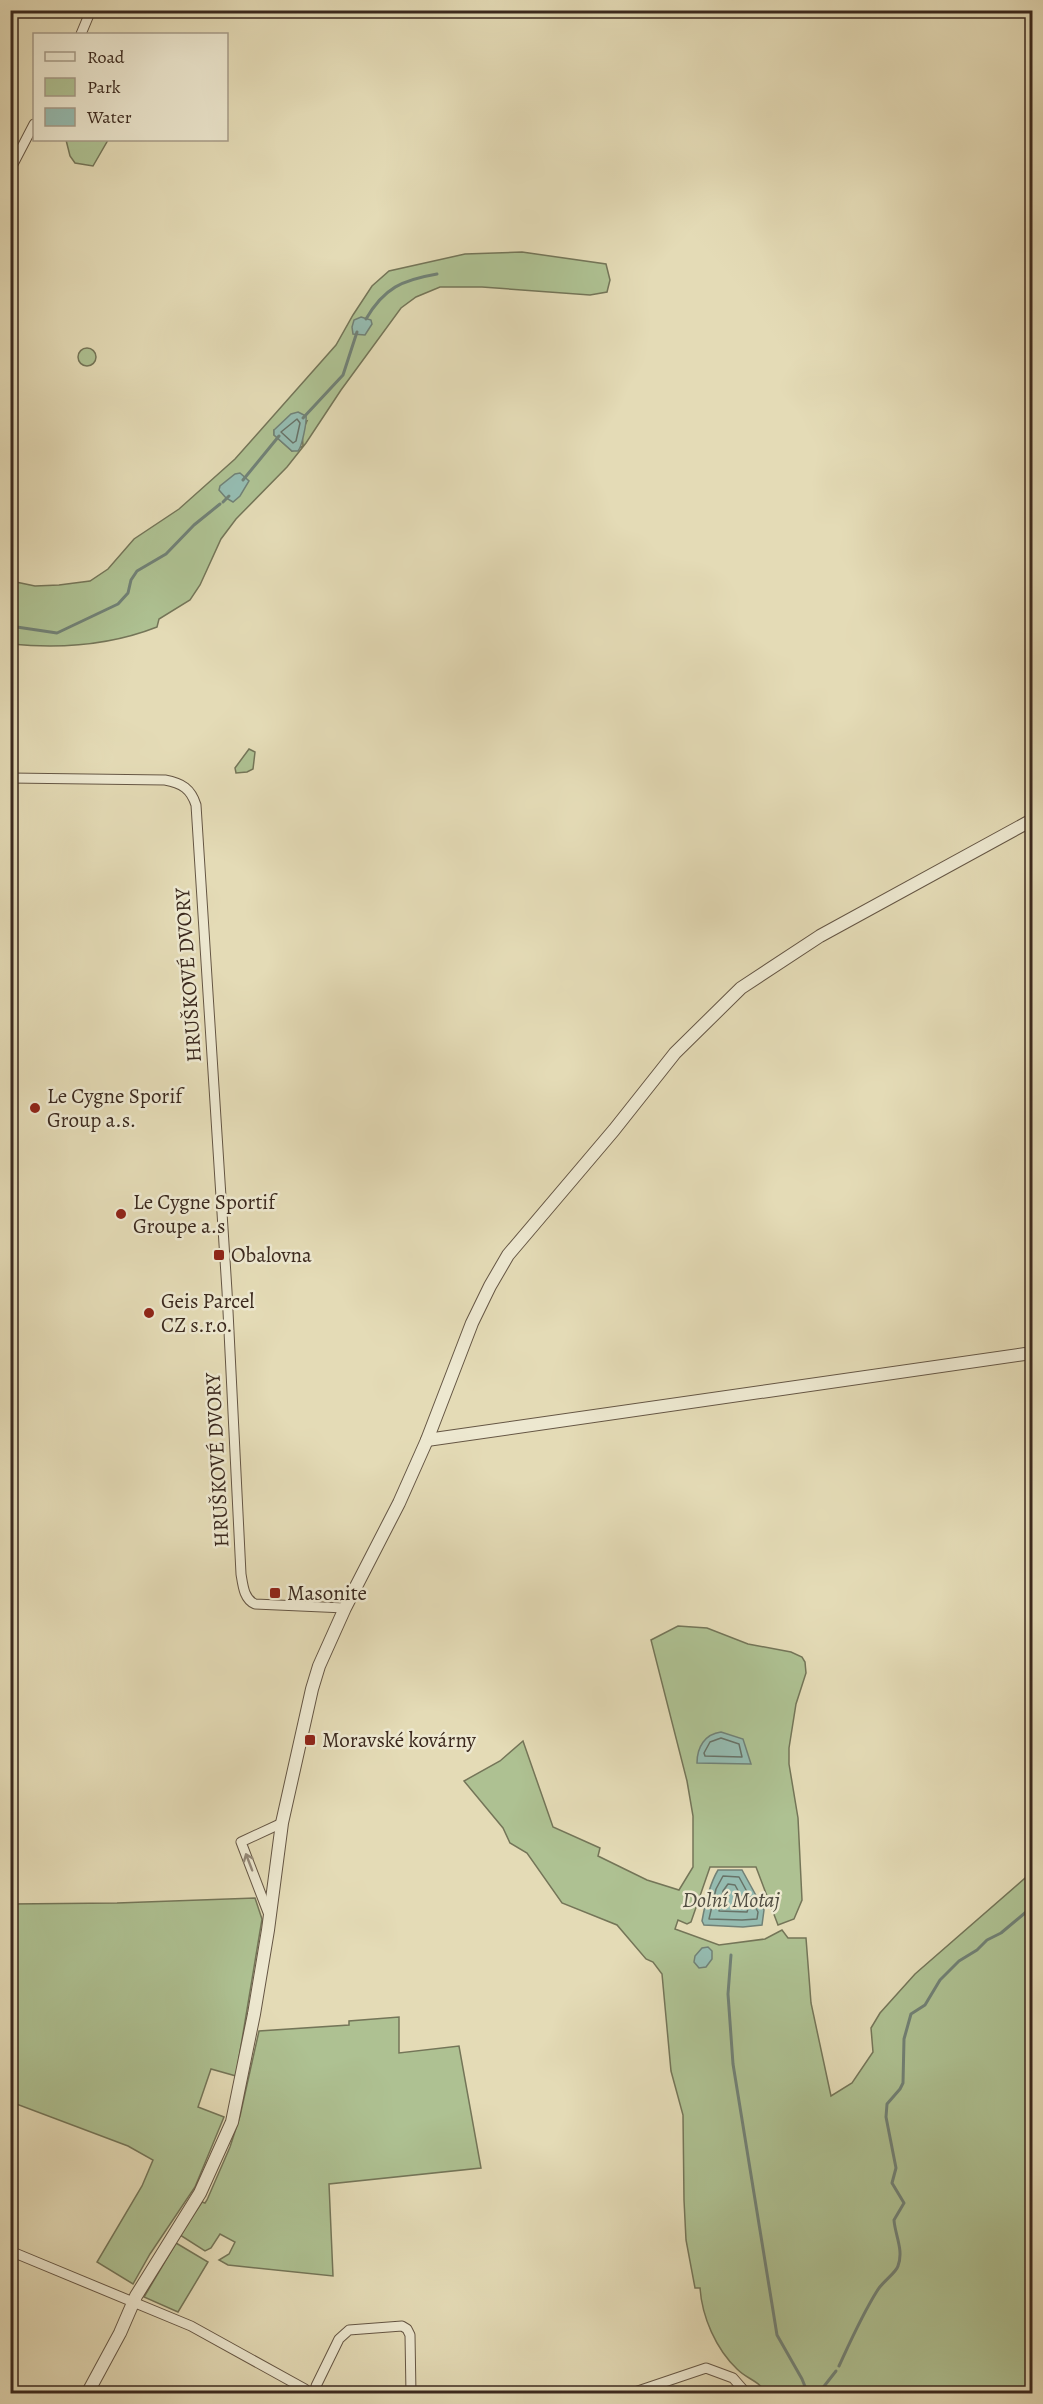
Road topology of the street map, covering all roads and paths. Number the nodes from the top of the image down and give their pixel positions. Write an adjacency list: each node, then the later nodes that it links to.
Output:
1 (91, 10): 2 (street)
2 (81, 33)
3 (33, 126): 4 (street)
4 (10, 170)
5 (10, 778): 9 (street, HRUŠKOVÉ DVORY)
6 (1032, 820): 8 (street)
7 (1032, 1353): 8 (street)
8 (427, 1440): 9 (street)
9 (345, 1608): 10 (street)
10 (282, 1823): 11 (street); 11 (street, one-way to 10)
11 (269, 1917): 13 (street)
12 (10, 2251): 13 (street)
13 (133, 2302): 15 (street); 16 (street)
14 (317, 2390): 15 (street); 17 (street)
15 (304, 2391)
16 (87, 2394)
17 (411, 2394)
18 (629, 2394): 19 (street)
19 (747, 2394)

